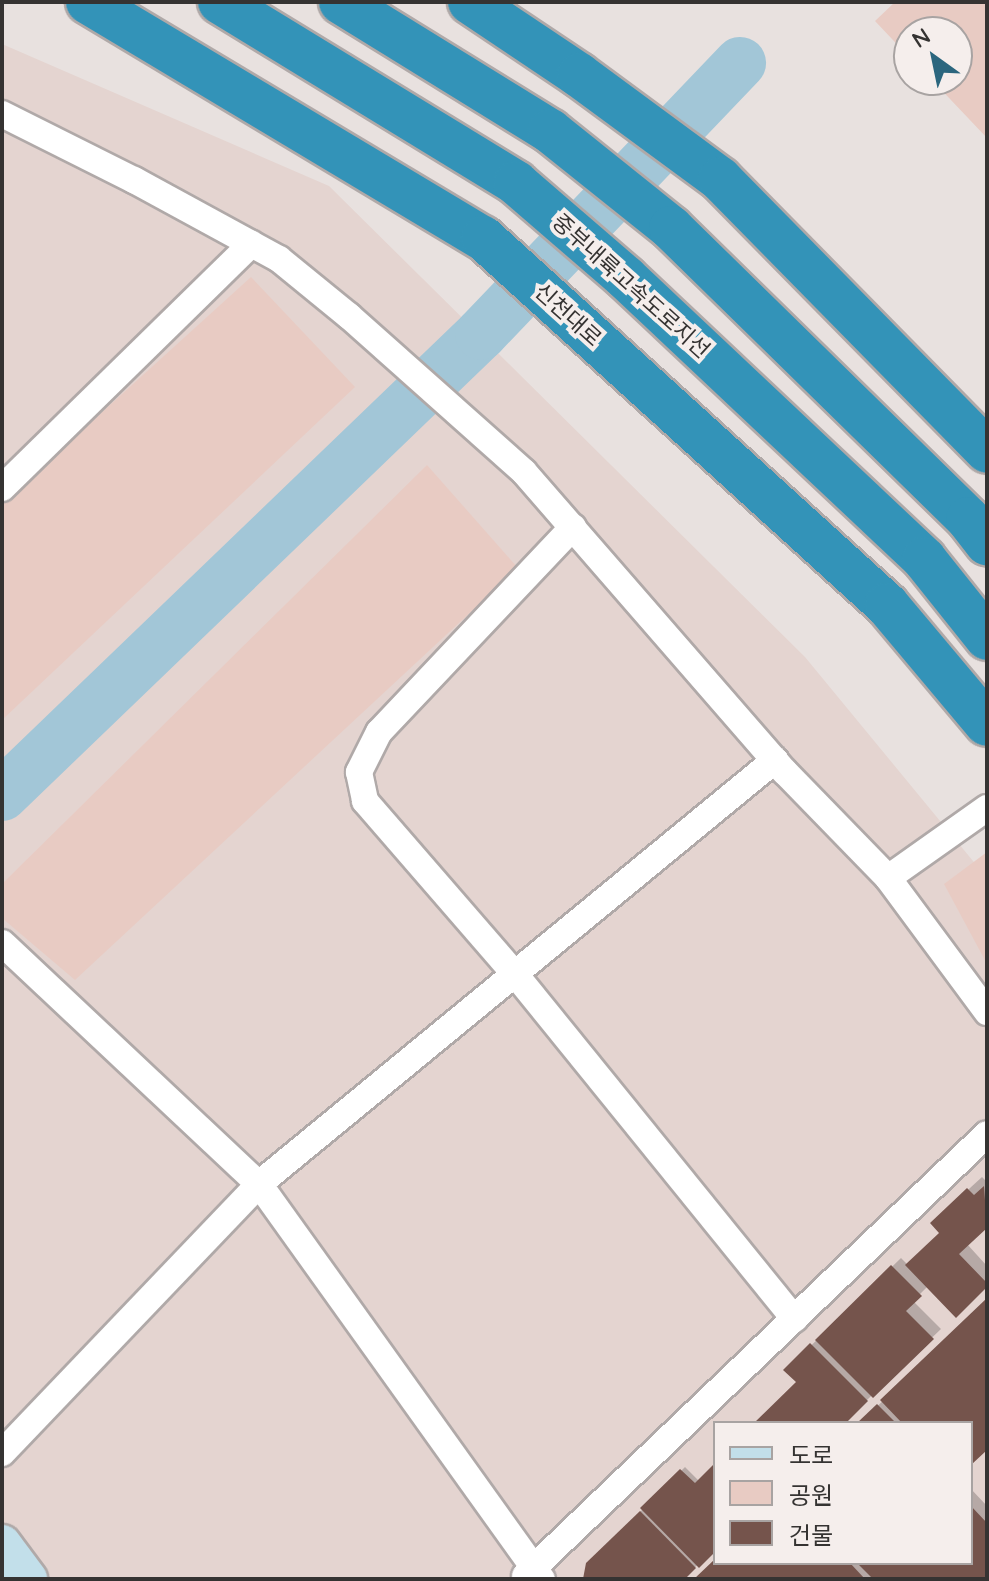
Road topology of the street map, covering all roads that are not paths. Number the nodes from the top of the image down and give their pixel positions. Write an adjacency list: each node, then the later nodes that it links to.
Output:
1 (88, 2): 12 (highway, 신천대로)
2 (220, 2): 11 (highway, 중부내륙고속도로지선)
3 (341, 2): 10 (highway)
4 (470, 2): 7 (highway)
5 (2, 114): 6 (street)
6 (251, 244): 8 (street); 9 (street)
7 (987, 451)
8 (2, 488)
9 (573, 527): 13 (street); 17 (street)
10 (987, 543)
11 (987, 638)
12 (985, 722)
13 (775, 760): 15 (street); 17 (street)
14 (987, 808): 15 (street)
15 (888, 878): 18 (street)
16 (2, 943): 20 (street)
17 (515, 974): 20 (street); 21 (street)
18 (987, 1012)
19 (987, 1134): 21 (street)
20 (259, 1184): 22 (street); 24 (street)
21 (794, 1319): 24 (street)
22 (2, 1453)
23 (2, 1544): 25 (street)
24 (533, 1575)
25 (28, 1579)

